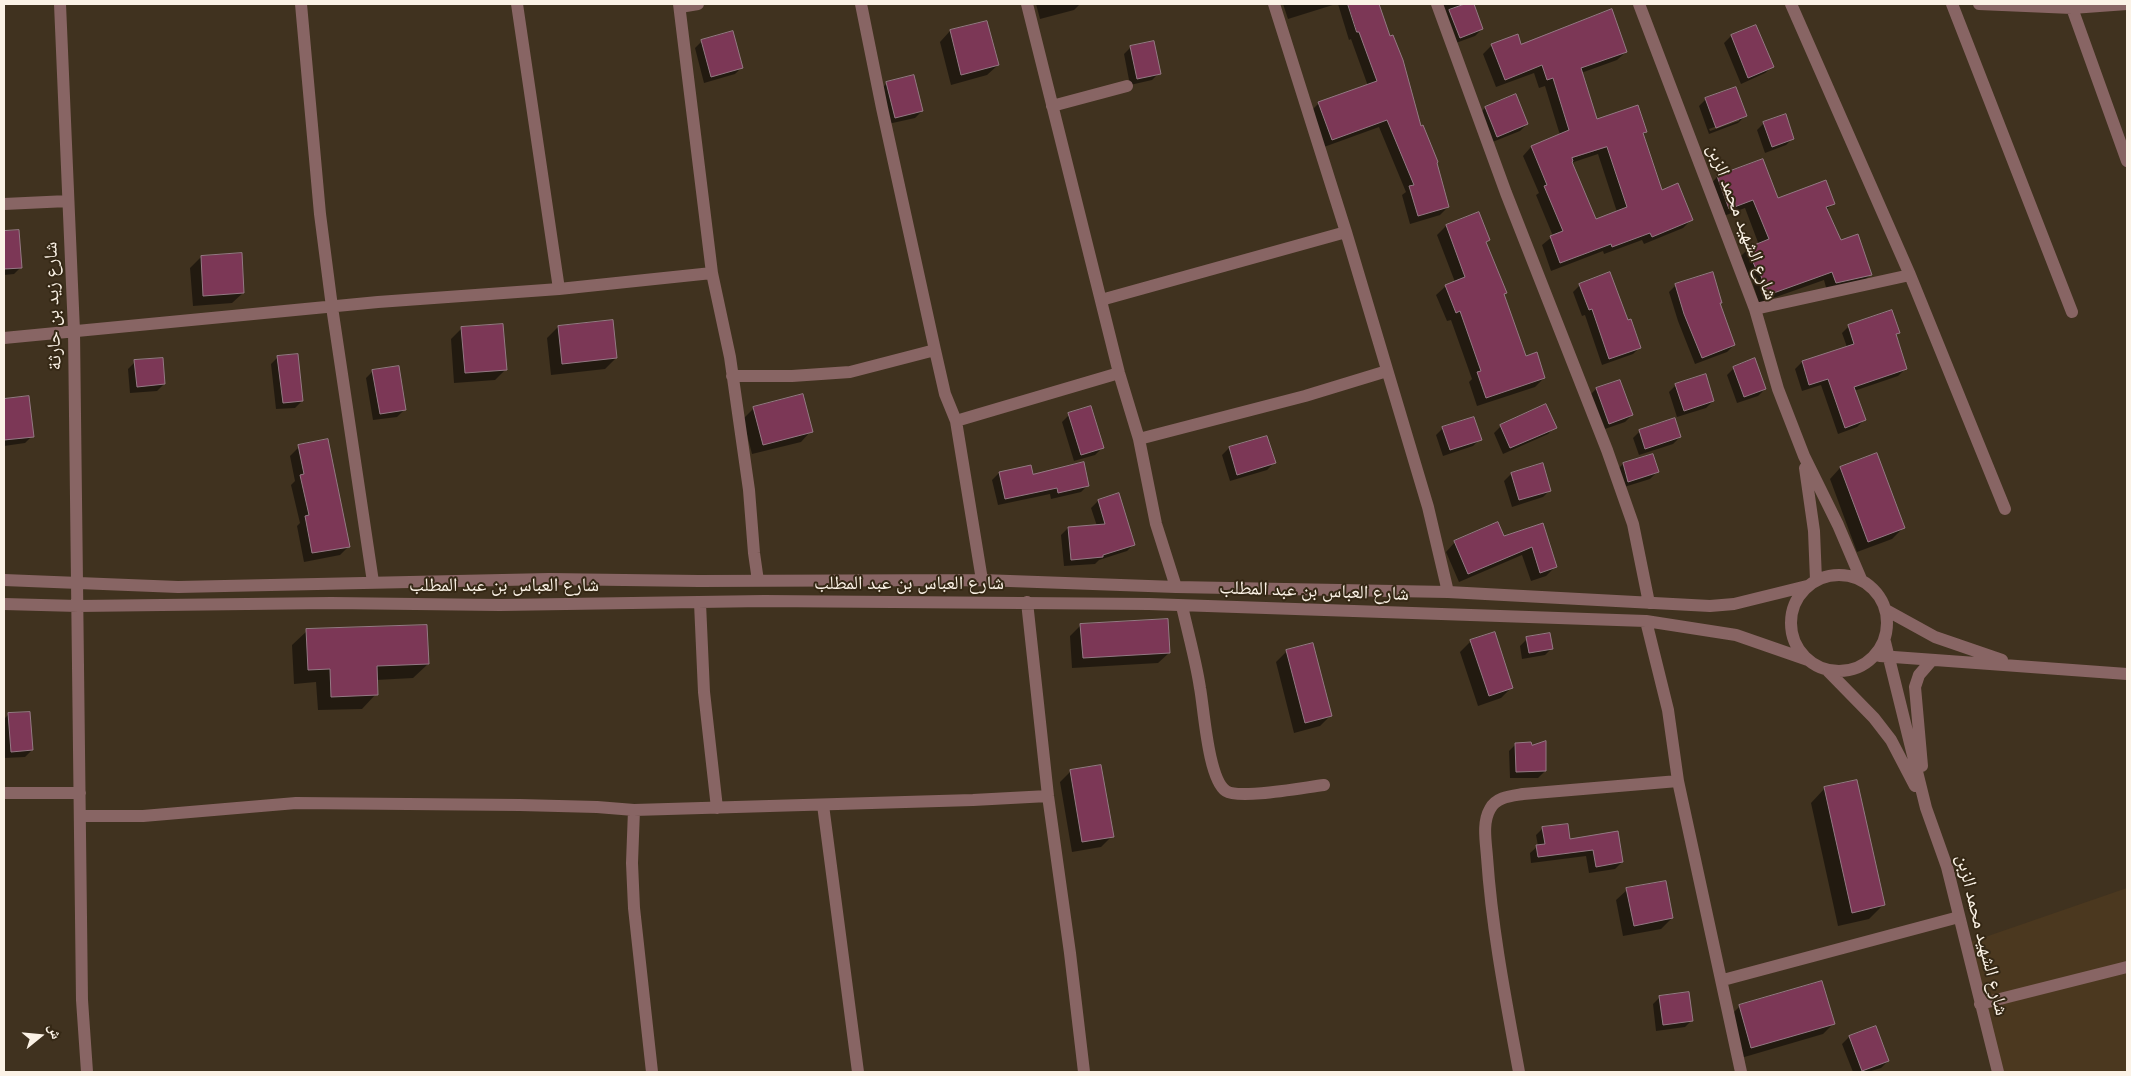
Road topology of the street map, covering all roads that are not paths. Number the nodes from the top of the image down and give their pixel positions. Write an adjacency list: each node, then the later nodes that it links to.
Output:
1 (60, 4): 19 (street, شارع زيد بن حارثة)
2 (301, 4): 26 (street)
3 (517, 4): 24 (street)
4 (698, 4): 14 (street)
5 (861, 4): 31 (street)
6 (1027, 4): 17 (street)
7 (1274, 4): 21 (street)
8 (1438, 4): 50 (street)
9 (1639, 4): 27 (street, شارع الشهيد محمد الزبن)
10 (1791, 4): 23 (street)
11 (1952, 4): 28 (street)
12 (1979, 4): 15 (street)
13 (2127, 4): 15 (street)
14 (679, 5): 22 (street)
15 (2065, 7): 18 (street)
16 (1126, 86): 17 (street)
17 (1052, 106): 25 (street)
18 (2127, 161)
19 (68, 202): 20 (street); 29 (street, شارع زيد بن حارثة)
20 (4, 204)
21 (1346, 232): 25 (street); 32 (street)
22 (712, 273): 24 (street); 34 (street)
23 (1910, 275): 27 (street); 38 (street)
24 (559, 289): 26 (street)
25 (1102, 300): 33 (street)
26 (332, 307): 29 (street); 43 (street)
27 (1755, 309): 37 (street, شارع الشهيد محمد الزبن)
28 (2072, 312)
29 (74, 331): 30 (street); 45 (street, شارع زيد بن حارثة)
30 (4, 338)
31 (935, 350): 34 (street); 35 (street)
32 (1387, 371): 36 (street); 47 (street)
33 (1119, 373): 35 (street); 36 (street)
34 (732, 376): 42 (street)
35 (956, 421): 41 (street)
36 (1139, 439): 46 (street)
37 (1804, 456): 39 (street, شارع الشهيد محمد الزبن); 44 (street, شارع الشهيد محمد الزبن)
38 (2005, 509)
39 (1861, 579): 44 (street); 54 (street)
40 (4, 580): 45 (street, شارع العباس بن عبد المطلب)
41 (982, 580): 42 (street, شارع العباس بن عبد المطلب); 46 (street, شارع العباس بن عبد المطلب)
42 (758, 581): 43 (street, شارع العباس بن عبد المطلب)
43 (373, 582): 45 (street, شارع العباس بن عبد المطلب)
44 (1811, 583): 50 (street, شارع العباس بن عبد المطلب); 57 (street)
45 (77, 584): 52 (street, شارع زيد بن حارثة)
46 (1176, 587): 47 (street, شارع العباس بن عبد المطلب)
47 (1448, 592): 50 (street, شارع العباس بن عبد المطلب)
48 (1027, 602): 49 (street, شارع العباس بن عبد المطلب); 53 (street, شارع العباس بن عبد المطلب); 66 (street)
49 (700, 603): 52 (street, شارع العباس بن عبد المطلب); 68 (street)
50 (1649, 603)
51 (4, 604): 52 (street, شارع العباس بن عبد المطلب)
52 (78, 606): 65 (street, شارع زيد بن حارثة)
53 (1182, 606): 55 (street, شارع العباس بن عبد المطلب); 63 (street)
54 (1886, 610): 56 (street); 59 (street)
55 (1646, 621): 57 (street, شارع العباس بن عبد المطلب); 62 (street)
56 (1882, 656): 58 (street); 60 (street); 69 (street, شارع الشهيد محمد الزبن)
57 (1808, 660): 60 (street)
58 (1932, 660): 59 (street); 69 (street)
59 (2021, 666): 61 (street)
60 (1828, 671): 69 (street, شارع الشهيد محمد الزبن)
61 (2127, 674)
62 (1678, 782): 74 (street); 80 (street)
63 (1324, 785)
64 (4, 793): 65 (street)
65 (80, 794): 71 (street, شارع زيد بن حارثة)
66 (1048, 796): 67 (street); 79 (street)
67 (823, 806): 68 (street); 78 (street)
68 (717, 808): 70 (street)
69 (1926, 808): 72 (street, شارع الشهيد محمد الزبن)
70 (634, 810): 71 (street); 77 (street)
71 (80, 816): 76 (street, شارع زيد بن حارثة)
72 (1959, 916): 74 (street); 75 (street, شارع الشهيد محمد الزبن)
73 (2127, 967): 75 (street)
74 (1723, 980): 81 (street)
75 (1980, 1004): 82 (street, شارع الشهيد محمد الزبن)
76 (87, 1072)
77 (652, 1072)
78 (858, 1072)
79 (1084, 1072)
80 (1519, 1072)
81 (1742, 1072)
82 (1998, 1072)

